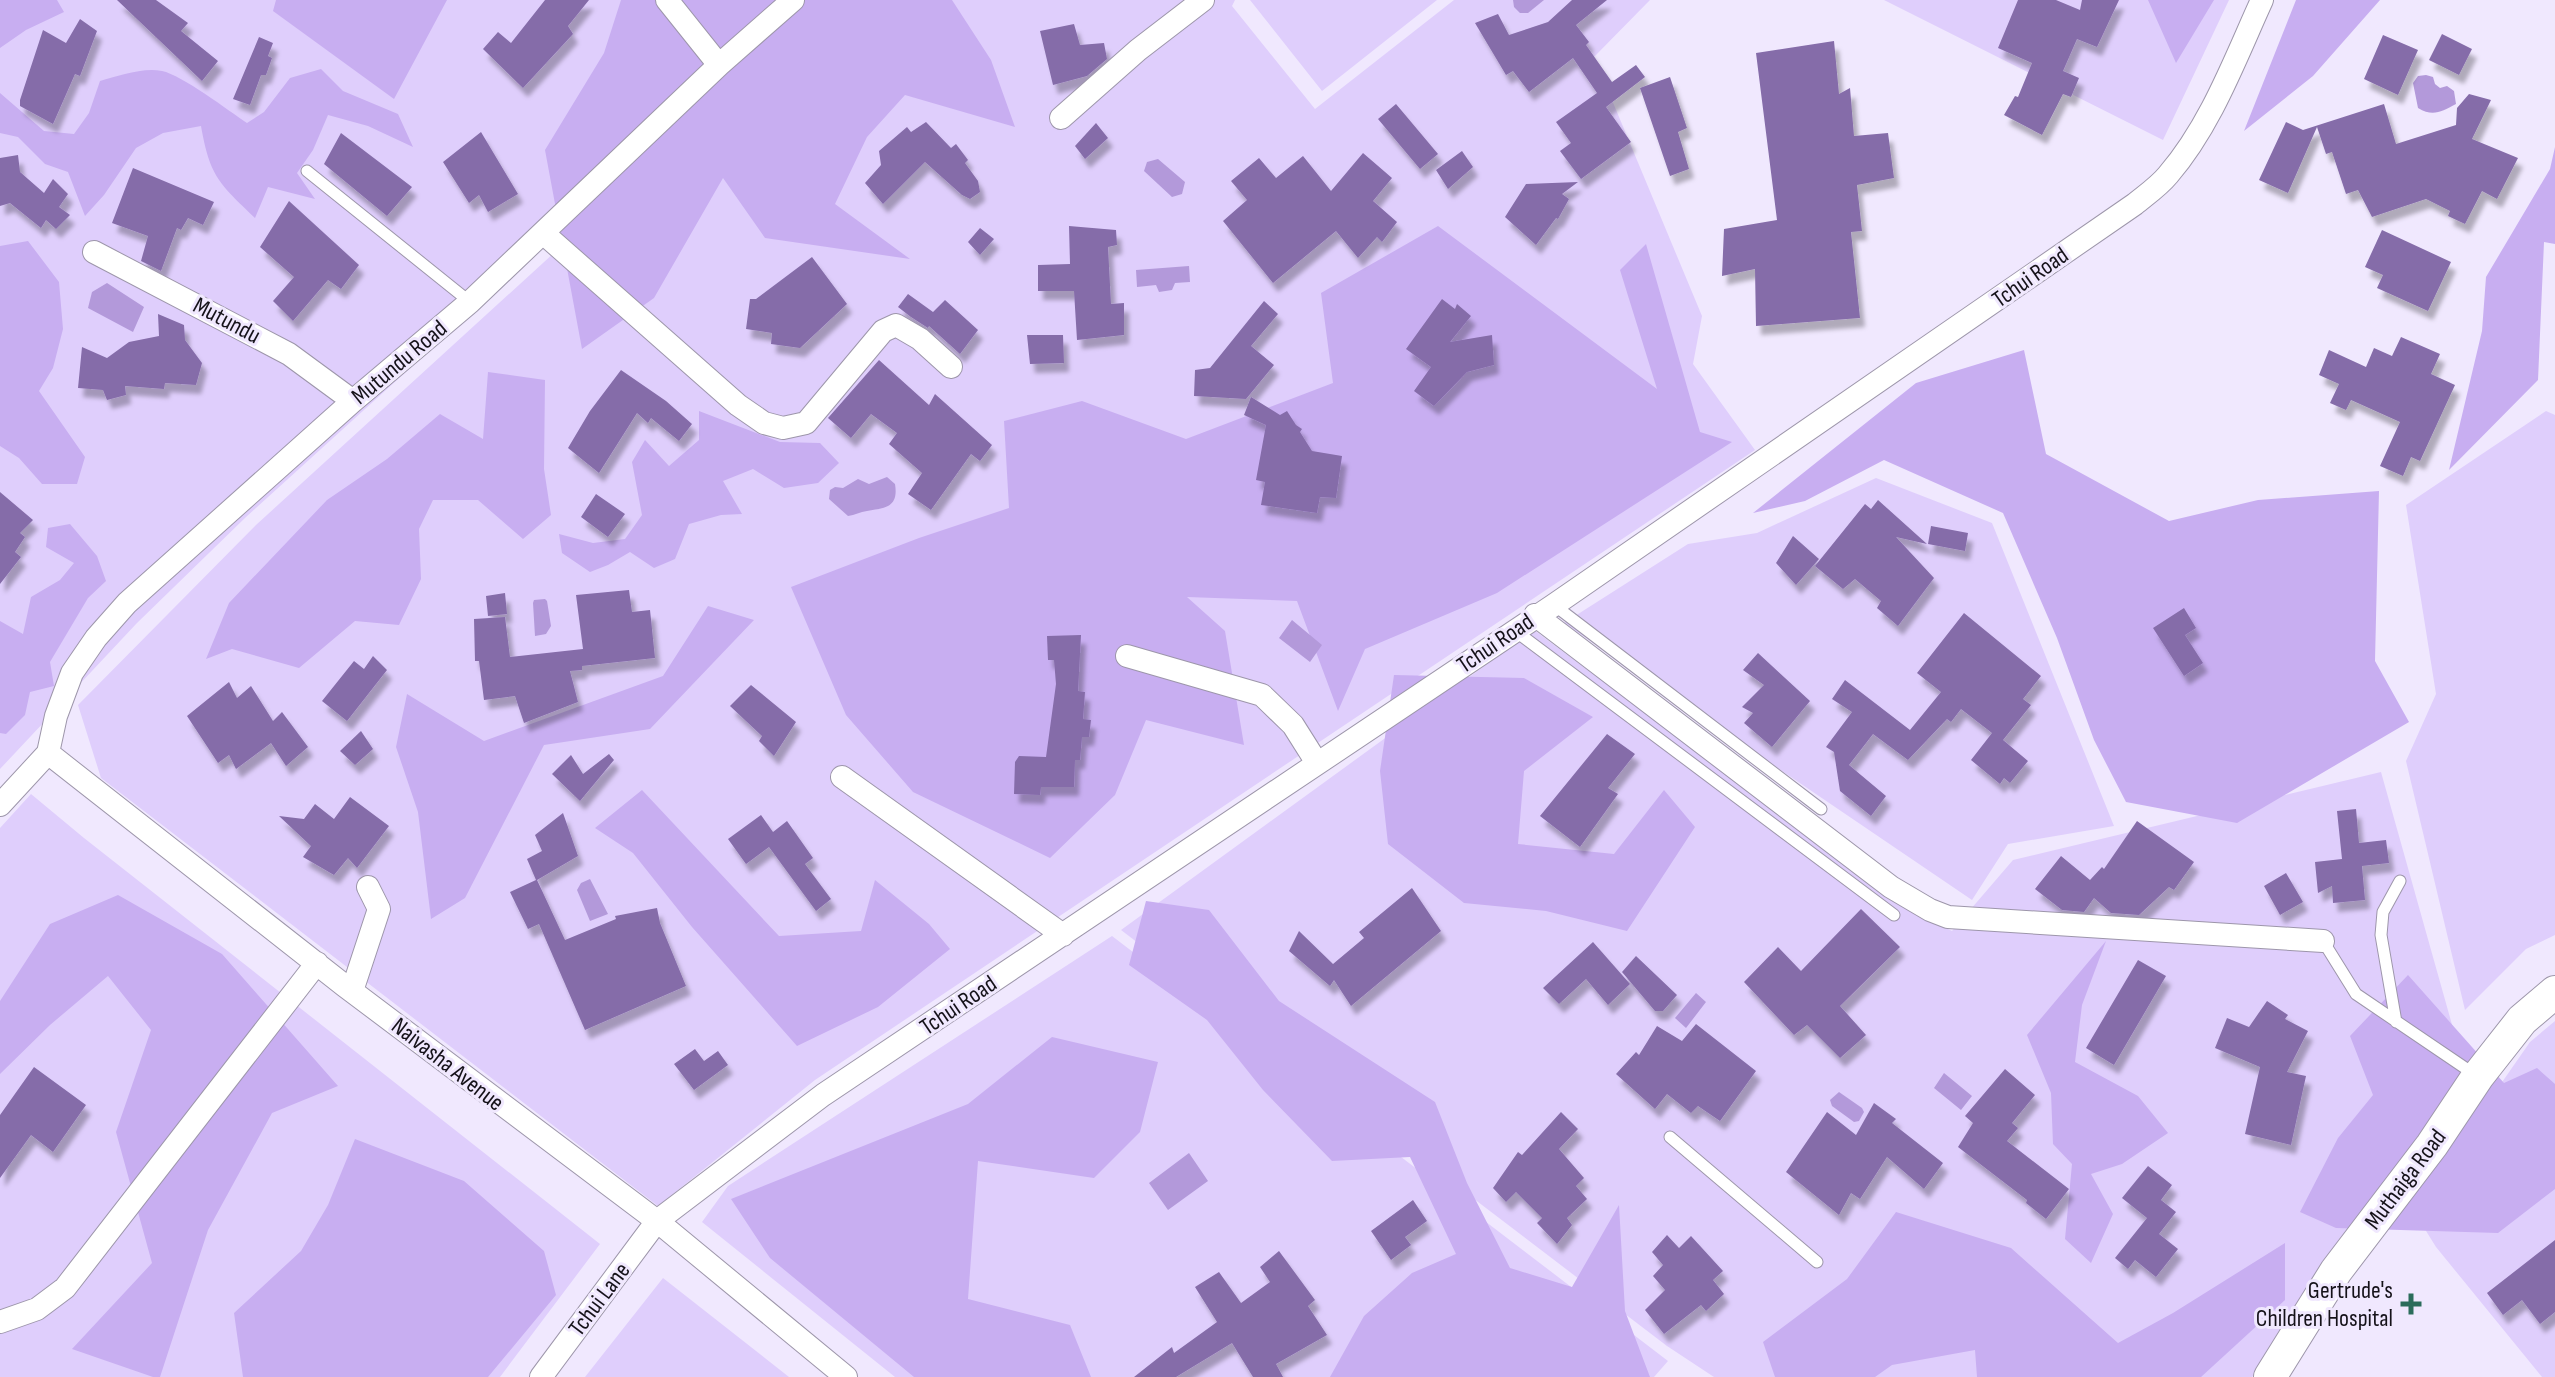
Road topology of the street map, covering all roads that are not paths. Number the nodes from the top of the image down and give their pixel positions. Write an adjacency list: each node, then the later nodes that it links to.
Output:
1 (667, 0): 5 (street)
2 (793, 0): 5 (street, Mutundu Road)
3 (1203, 0): 6 (street)
4 (2262, 0): 13 (street, Tchui Road)
5 (719, 65): 8 (street, Mutundu Road)
6 (1061, 118)
7 (307, 171): 10 (lane)
8 (543, 233): 10 (street, Mutundu Road); 11 (street)
9 (94, 252): 12 (street, Mutundu)
10 (470, 302): 12 (street, Mutundu Road)
11 (951, 367)
12 (353, 401): 16 (street, Mutundu Road)
13 (1545, 610): 14 (street, Tchui Road); 20 (lane); 25 (street)
14 (1514, 630): 17 (street, Tchui Road); 23 (lane)
15 (1127, 656): 17 (street)
16 (48, 753): 19 (street); 26 (street, Naivasha Avenue)
17 (1317, 763): 24 (street, Tchui Road)
18 (842, 777): 24 (street)
19 (0, 805)
20 (1821, 809)
21 (2400, 881): 29 (lane)
22 (368, 887): 27 (street)
23 (1894, 915)
24 (1063, 935): 32 (street, Tchui Road)
25 (2323, 941): 29 (lane)
26 (317, 963): 27 (street, Naivasha Avenue); 34 (street)
27 (352, 991): 32 (street, Naivasha Avenue)
28 (2555, 992): 30 (main road, Muthaiga Road)
29 (2396, 1022): 30 (lane)
30 (2478, 1076): 37 (main road, Muthaiga Road)
31 (1670, 1137): 33 (lane)
32 (657, 1221): 35 (street, Tchui Lane); 36 (street, Naivasha Avenue)
33 (1817, 1262)
34 (0, 1322)
35 (541, 1377)
36 (846, 1377)
37 (2270, 1377)

